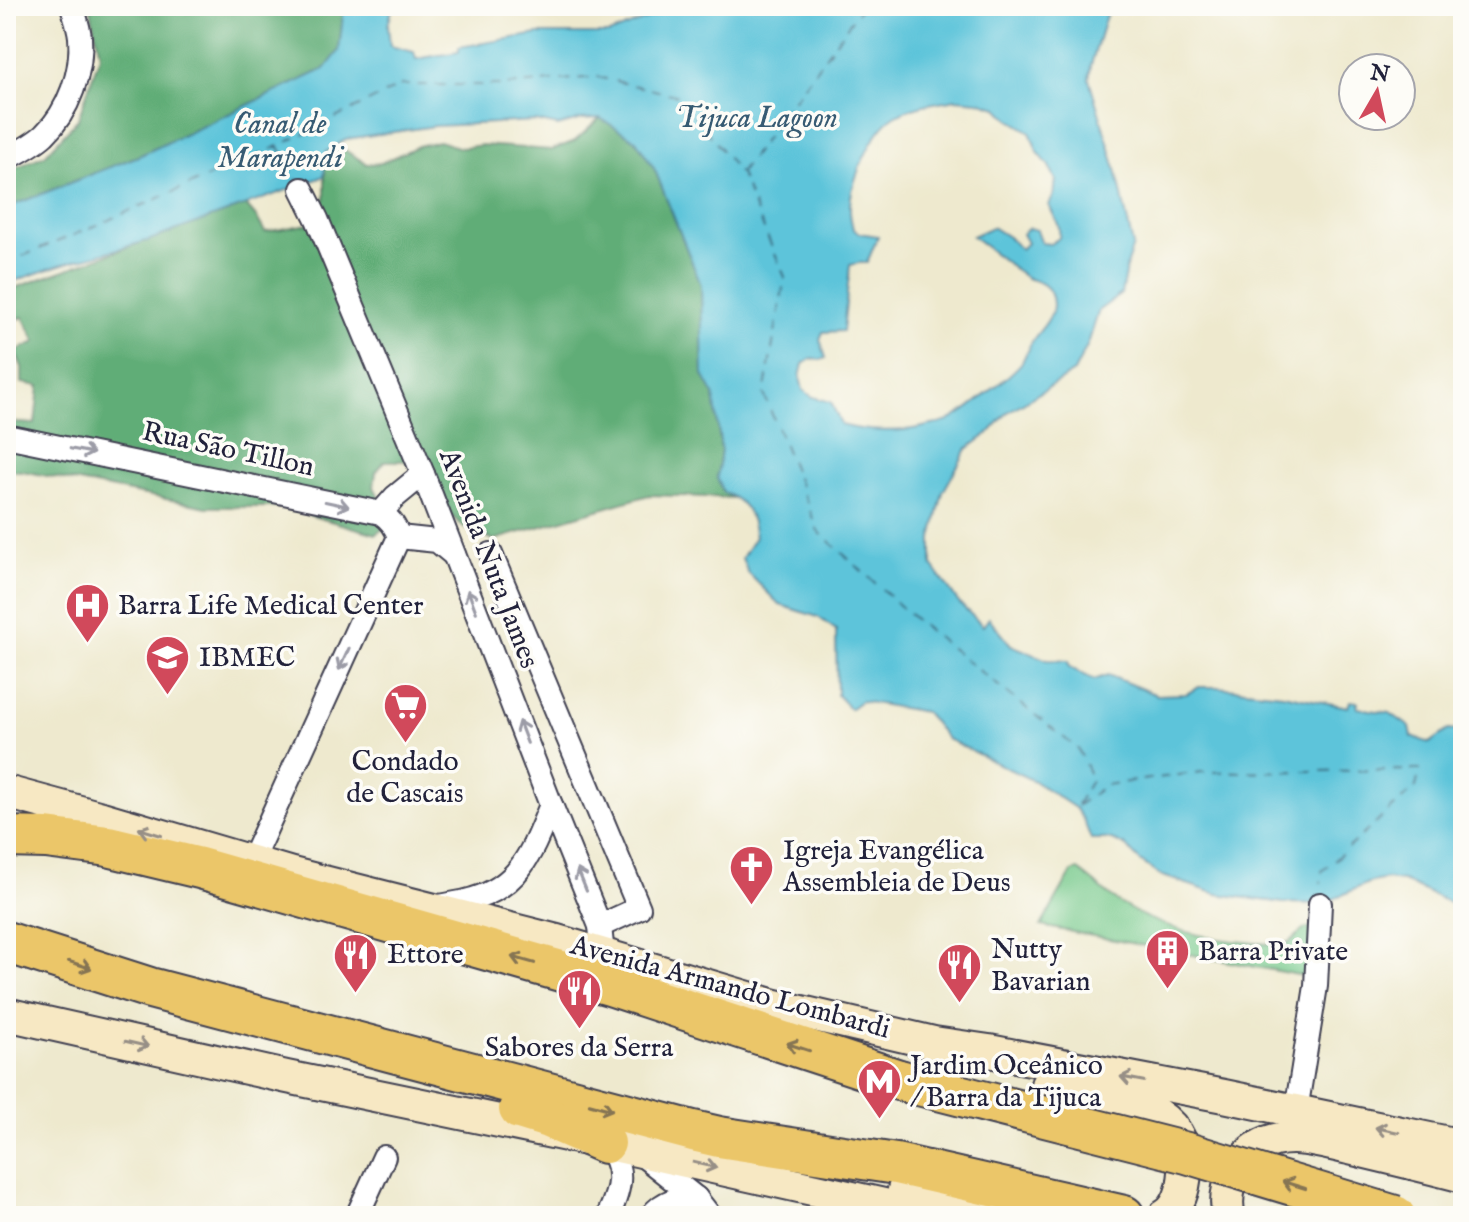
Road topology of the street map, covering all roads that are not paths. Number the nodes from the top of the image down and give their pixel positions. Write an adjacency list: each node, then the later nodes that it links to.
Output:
1 (72, 6): 2 (street)
2 (6, 159)
3 (302, 189): 5 (street, Avenida Nuta James)
4 (6, 436): 6 (street, Rua São Tillon, one-way to 6)
5 (423, 474): 6 (street); 9 (street, Avenida Nuta James)
6 (381, 513): 7 (street)
7 (399, 537): 9 (street); 15 (street, one-way to 15)
8 (491, 554): 19 (street)
9 (454, 555): 11 (street, Avenida Nuta James, one-way to 9)
10 (6, 792): 13 (main road, Avenida Armando Lombardi)
11 (551, 805): 18 (street); 19 (street, Avenida Nuta James, one-way to 11)
12 (6, 817): 13 (highway)
13 (102, 818): 15 (main road, Avenida Armando Lombardi, one-way to 13)
14 (6, 837): 17 (highway, Avenida Armando Lombardi)
15 (251, 862): 18 (main road, Avenida Armando Lombardi)
16 (1320, 904): 24 (street)
17 (336, 907): 18 (highway); 40 (highway, Avenida Armando Lombardi, one-way to 17, bridge)
18 (430, 908): 19 (main road, Avenida Armando Lombardi)
19 (602, 940): 22 (main road, Avenida Armando Lombardi)
20 (6, 942): 37 (highway, one-way to 37)
21 (6, 968): 25 (highway)
22 (772, 1005): 24 (main road, Avenida Armando Lombardi, one-way to 22); 38 (main road)
23 (6, 1014): 25 (main road, one-way to 25)
24 (1296, 1111): 26 (main road, Avenida Armando Lombardi, one-way to 24)
25 (620, 1146): 28 (main road, one-way to 28); 30 (street); 32 (street)
26 (1463, 1146)
27 (384, 1157): 31 (street)
28 (750, 1175): 35 (main road); 36 (main road)
29 (1463, 1176): 39 (main road)
30 (696, 1198): 33 (street); 34 (street)
31 (357, 1216)
32 (608, 1216)
33 (651, 1216)
34 (710, 1216)
35 (934, 1216)
36 (1035, 1216)
37 (1124, 1216)
38 (1165, 1216)
39 (1229, 1216)
40 (1395, 1216)

